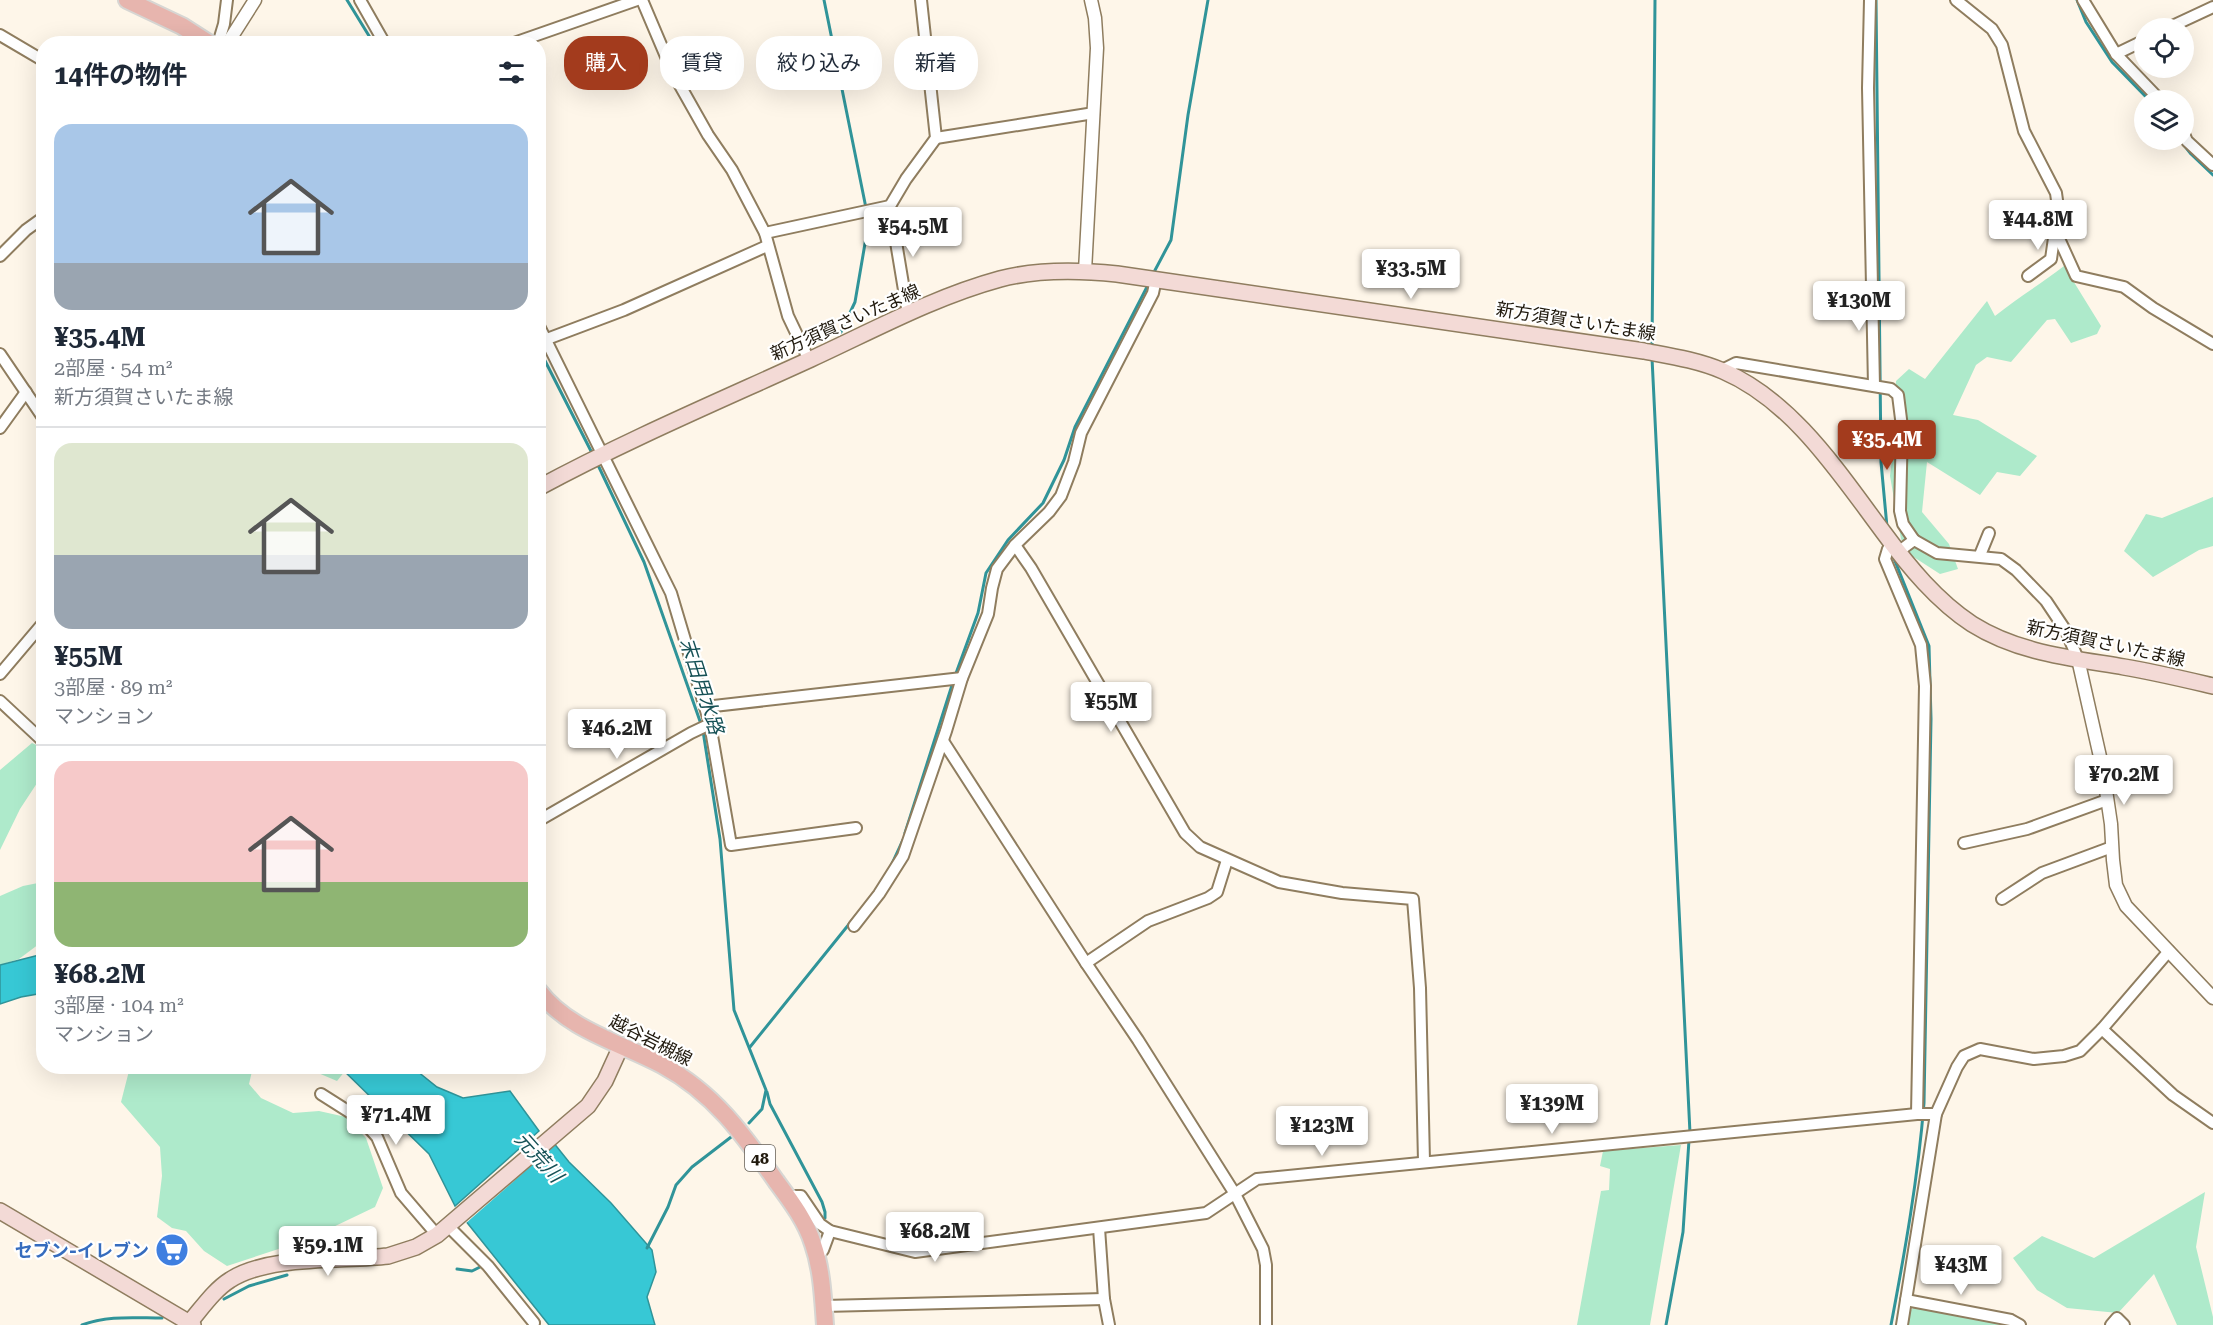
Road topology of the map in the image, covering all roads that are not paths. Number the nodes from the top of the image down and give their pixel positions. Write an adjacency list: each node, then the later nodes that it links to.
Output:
1 (127, 0): 15 (main road)
2 (227, 0): 16 (street)
3 (255, 0): 17 (street)
4 (360, 0): 18 (street)
5 (637, 0): 19 (street)
6 (642, 0): 31 (street)
7 (921, 0): 25 (street)
8 (1091, 0): 24 (street)
9 (1870, 0): 43 (street)
10 (1956, 0): 30 (street)
11 (2083, 0): 21 (street)
12 (2213, 7): 13 (street)
13 (2190, 18)
14 (0, 35): 22 (street)
15 (198, 36)
16 (220, 36)
17 (232, 36)
18 (381, 36)
19 (534, 36)
20 (2134, 45): 21 (street)
21 (2116, 54): 23 (street)
22 (36, 55)
23 (2150, 90)
24 (1094, 113): 25 (street); 34 (street)
25 (936, 138): 28 (street)
26 (2194, 147): 27 (street)
27 (2213, 165)
28 (890, 206): 31 (street); 37 (street)
29 (36, 223): 33 (street)
30 (2055, 231): 35 (street); 39 (street)
31 (765, 233): 32 (street)
32 (767, 246): 38 (street); 41 (street)
33 (0, 256)
34 (1085, 271): 36 (main road, 新方須賀さいたま線); 37 (main road, 新方須賀さいたま線)
35 (2028, 276)
36 (1156, 279): 42 (main road, 新方須賀さいたま線); 51 (street)
37 (908, 314): 41 (main road, 新方須賀さいたま線)
38 (547, 339): 47 (street)
39 (2213, 344)
40 (0, 354): 44 (street)
41 (809, 360): 47 (main road, 新方須賀さいたま線)
42 (1722, 370): 43 (street); 52 (main road, 新方須賀さいたま線)
43 (1874, 386): 50 (street)
44 (26, 392): 45 (street); 46 (street)
45 (36, 407)
46 (0, 428)
47 (602, 453): 48 (main road, 新方須賀さいたま線); 60 (street)
48 (546, 484)
49 (1989, 533): 53 (street)
50 (1914, 540): 52 (street); 53 (street)
51 (1015, 545): 57 (street); 69 (street)
52 (1894, 547): 55 (main road, 新方須賀さいたま線); 79 (street)
53 (1980, 555): 55 (street)
54 (36, 631): 56 (street)
55 (2078, 659): 58 (main road, 新方須賀さいたま線); 64 (street)
56 (0, 674)
57 (962, 678): 60 (street); 63 (street)
58 (2213, 686)
59 (0, 701): 62 (street)
60 (705, 707): 61 (street)
61 (710, 724): 65 (street); 66 (street)
62 (36, 735)
63 (943, 741): 71 (street); 73 (street)
64 (2107, 800): 67 (street); 68 (street)
65 (546, 816)
66 (856, 828)
67 (1964, 843)
68 (2112, 847): 70 (street); 72 (street)
69 (1227, 860): 73 (street); 82 (street)
70 (2002, 899)
71 (854, 926)
72 (2169, 951): 74 (street); 76 (street)
73 (1086, 963): 83 (street)
74 (2213, 998)
75 (546, 999): 77 (main road, 越谷岩槻線 / 48)
76 (2102, 1029): 80 (street); 81 (street)
77 (621, 1046): 84 (main road, 越谷岩槻線 / 48); 86 (main road)
78 (321, 1094): 86 (street)
79 (1917, 1114): 80 (street); 82 (street)
80 (1936, 1114): 91 (street)
81 (2213, 1123)
82 (1424, 1161): 83 (street)
83 (1235, 1194): 87 (street); 98 (street)
84 (787, 1196): 88 (street); 89 (main road, 越谷岩槻線 / 48)
85 (0, 1211): 95 (main road)
86 (446, 1228): 93 (street); 95 (main road)
87 (1099, 1228): 88 (street); 90 (street)
88 (830, 1231): 89 (street)
89 (817, 1257): 92 (main road, 越谷岩槻線 / 48)
90 (1104, 1299): 92 (street); 97 (street)
91 (1906, 1300): 94 (street); 99 (street)
92 (824, 1306): 96 (main road, 越谷岩槻線 / 48)
93 (534, 1323)
94 (2014, 1323)
95 (191, 1324)
96 (825, 1325)
97 (1110, 1325)
98 (1266, 1325)
99 (1902, 1325)
100 (2111, 1325): 101 (street)
101 (2124, 1325)

